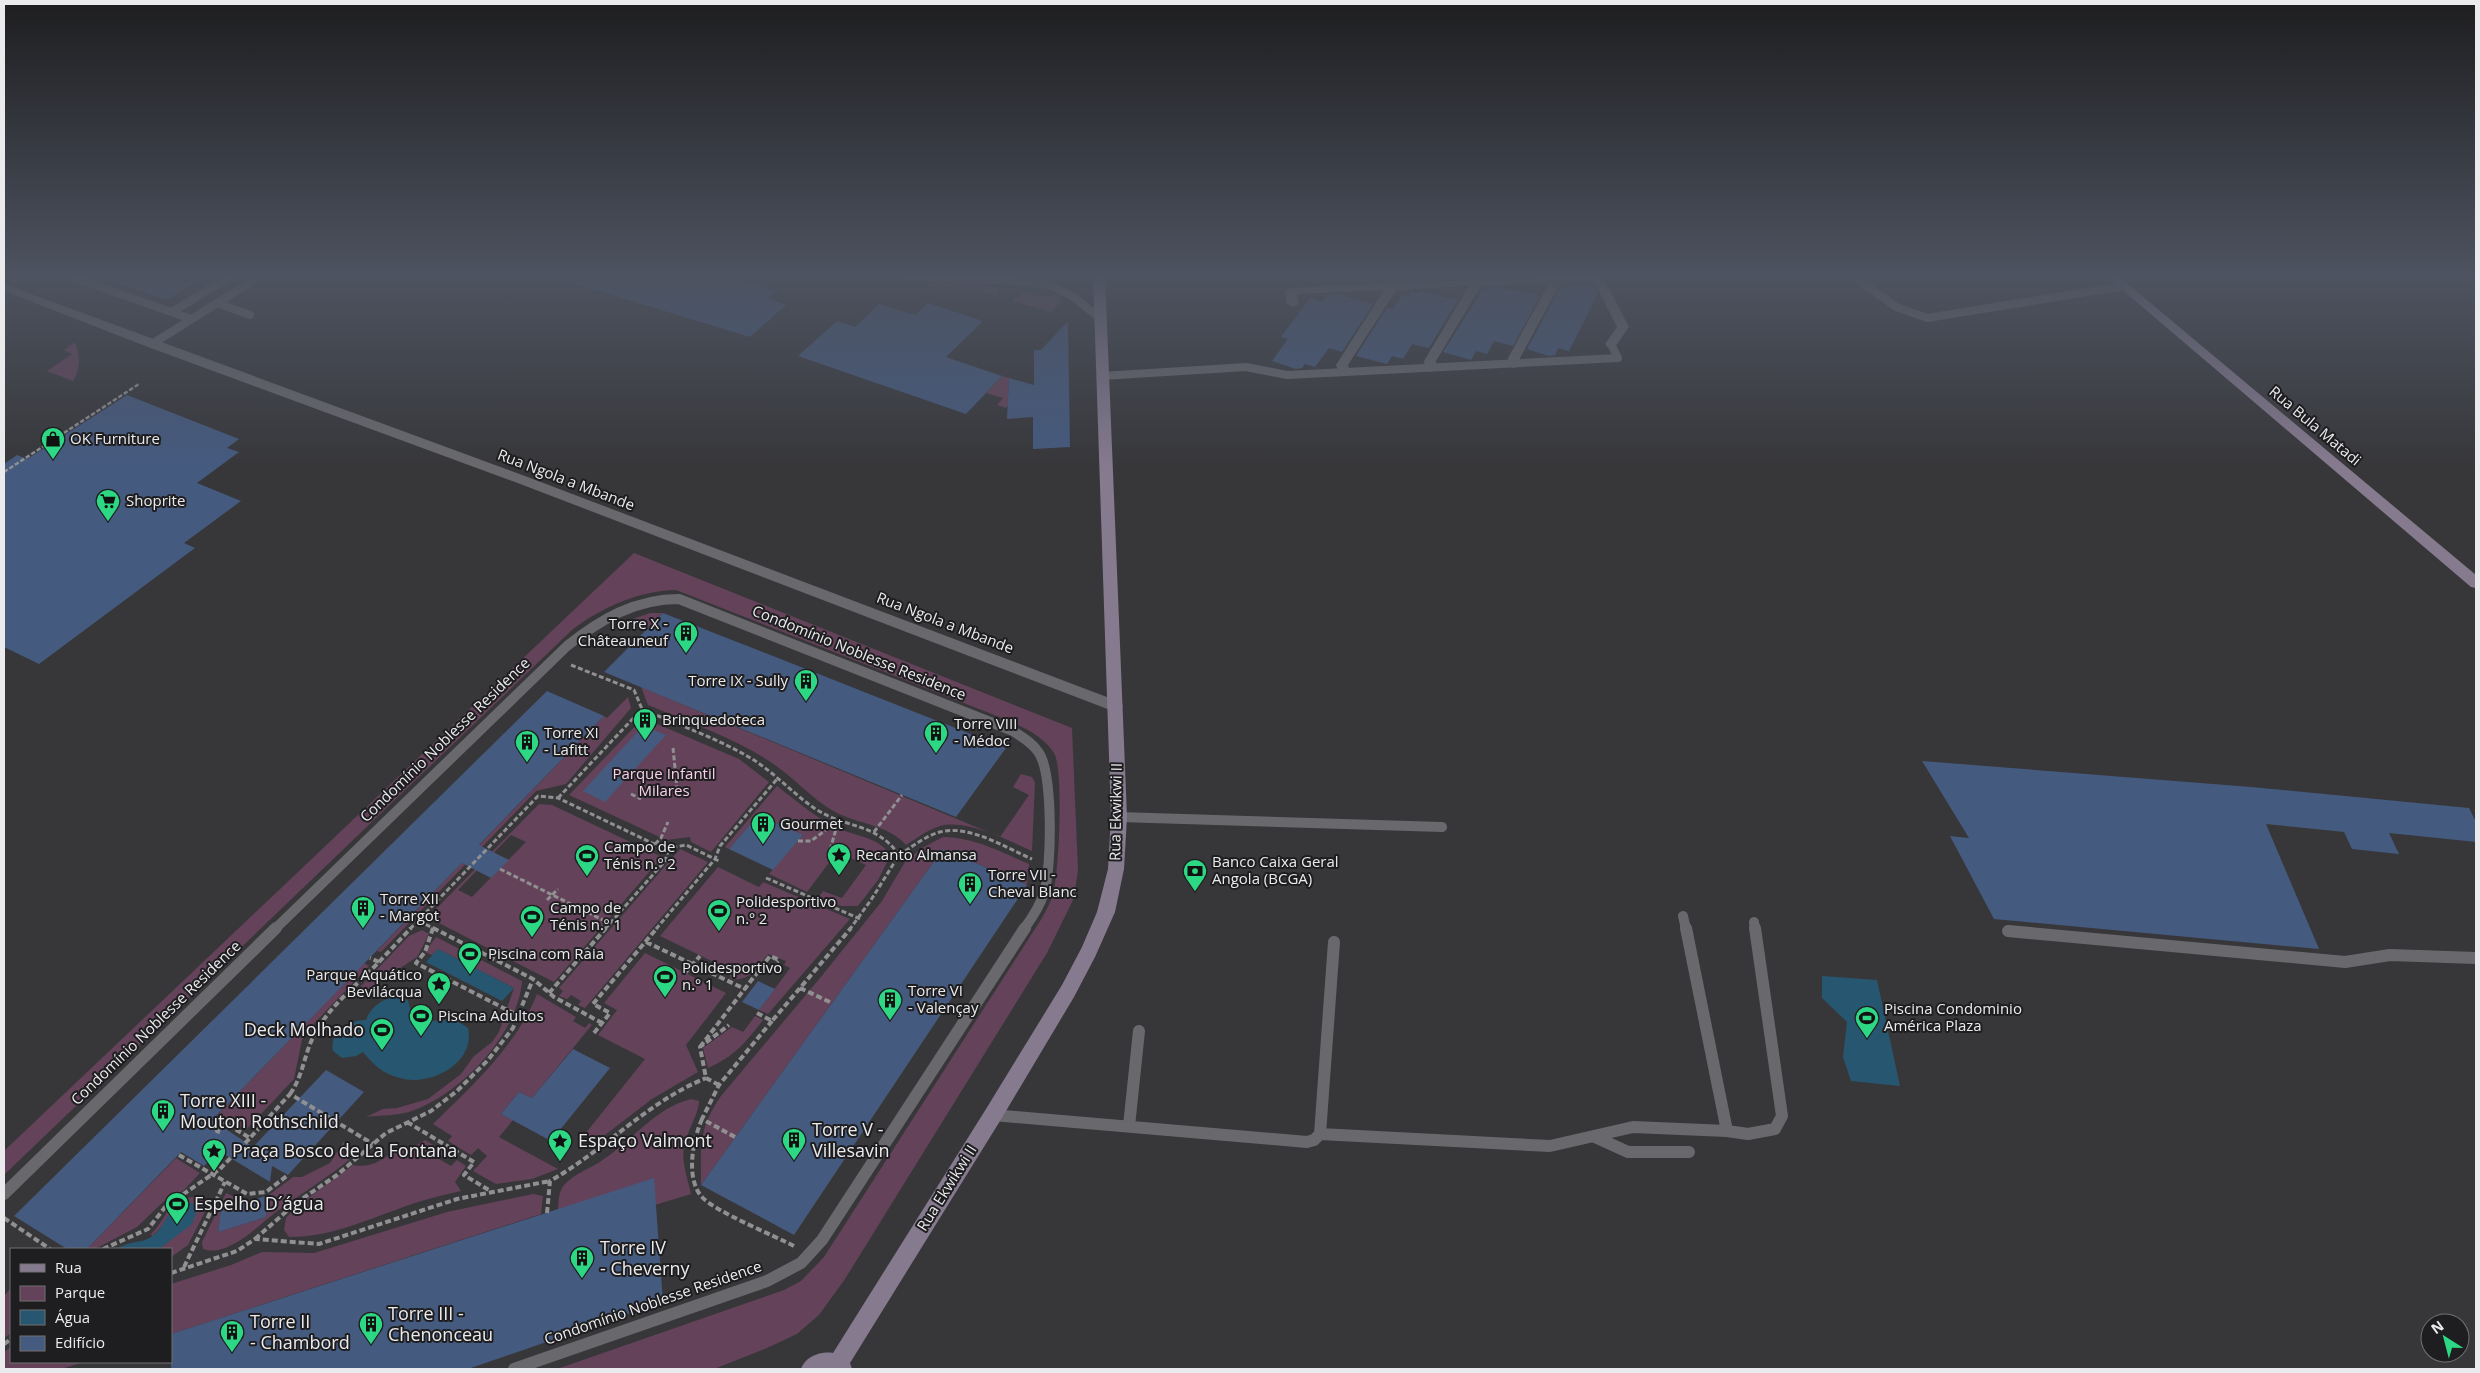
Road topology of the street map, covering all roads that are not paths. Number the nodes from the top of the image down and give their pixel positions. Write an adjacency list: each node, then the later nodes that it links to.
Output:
1 (139, 339): 9 (street, Rua Ngola a Mbande)
2 (160, 339): 9 (lane)
3 (1101, 339): 14 (street, Rua Ekwikwi II)
4 (1359, 339): 13 (street)
5 (1443, 339): 12 (street)
6 (1524, 339): 11 (street)
7 (1614, 339): 10 (street)
8 (2187, 339): 15 (street, Rua Bula Matadi)
9 (152, 344): 16 (street, Rua Ngola a Mbande)
10 (1610, 344): 11 (lane)
11 (1516, 364): 12 (lane)
12 (1432, 368): 13 (lane)
13 (1344, 372): 14 (lane)
14 (1102, 376): 16 (street, Rua Ekwikwi II)
15 (2476, 583)
16 (1115, 706): 17 (street, Rua Ekwikwi II)
17 (1119, 817): 18 (lane); 25 (street, Rua Ekwikwi II)
18 (1442, 827)
19 (1684, 916): 27 (lane)
20 (1754, 922): 27 (lane)
21 (2008, 931): 23 (lane)
22 (1334, 942): 28 (lane)
23 (2476, 958)
24 (1139, 1031): 26 (lane)
25 (993, 1115): 26 (lane); 32 (street, Rua Ekwikwi II)
26 (1129, 1126): 28 (lane)
27 (1727, 1131): 29 (lane)
28 (1320, 1134): 29 (lane)
29 (1596, 1137): 30 (lane)
30 (1689, 1152)
31 (4, 1194): 33 (lane, Condomínio Noblesse Residence)
32 (839, 1367): 34 (street, Rua Ekwikwi II)
33 (514, 1369)
34 (811, 1369)

